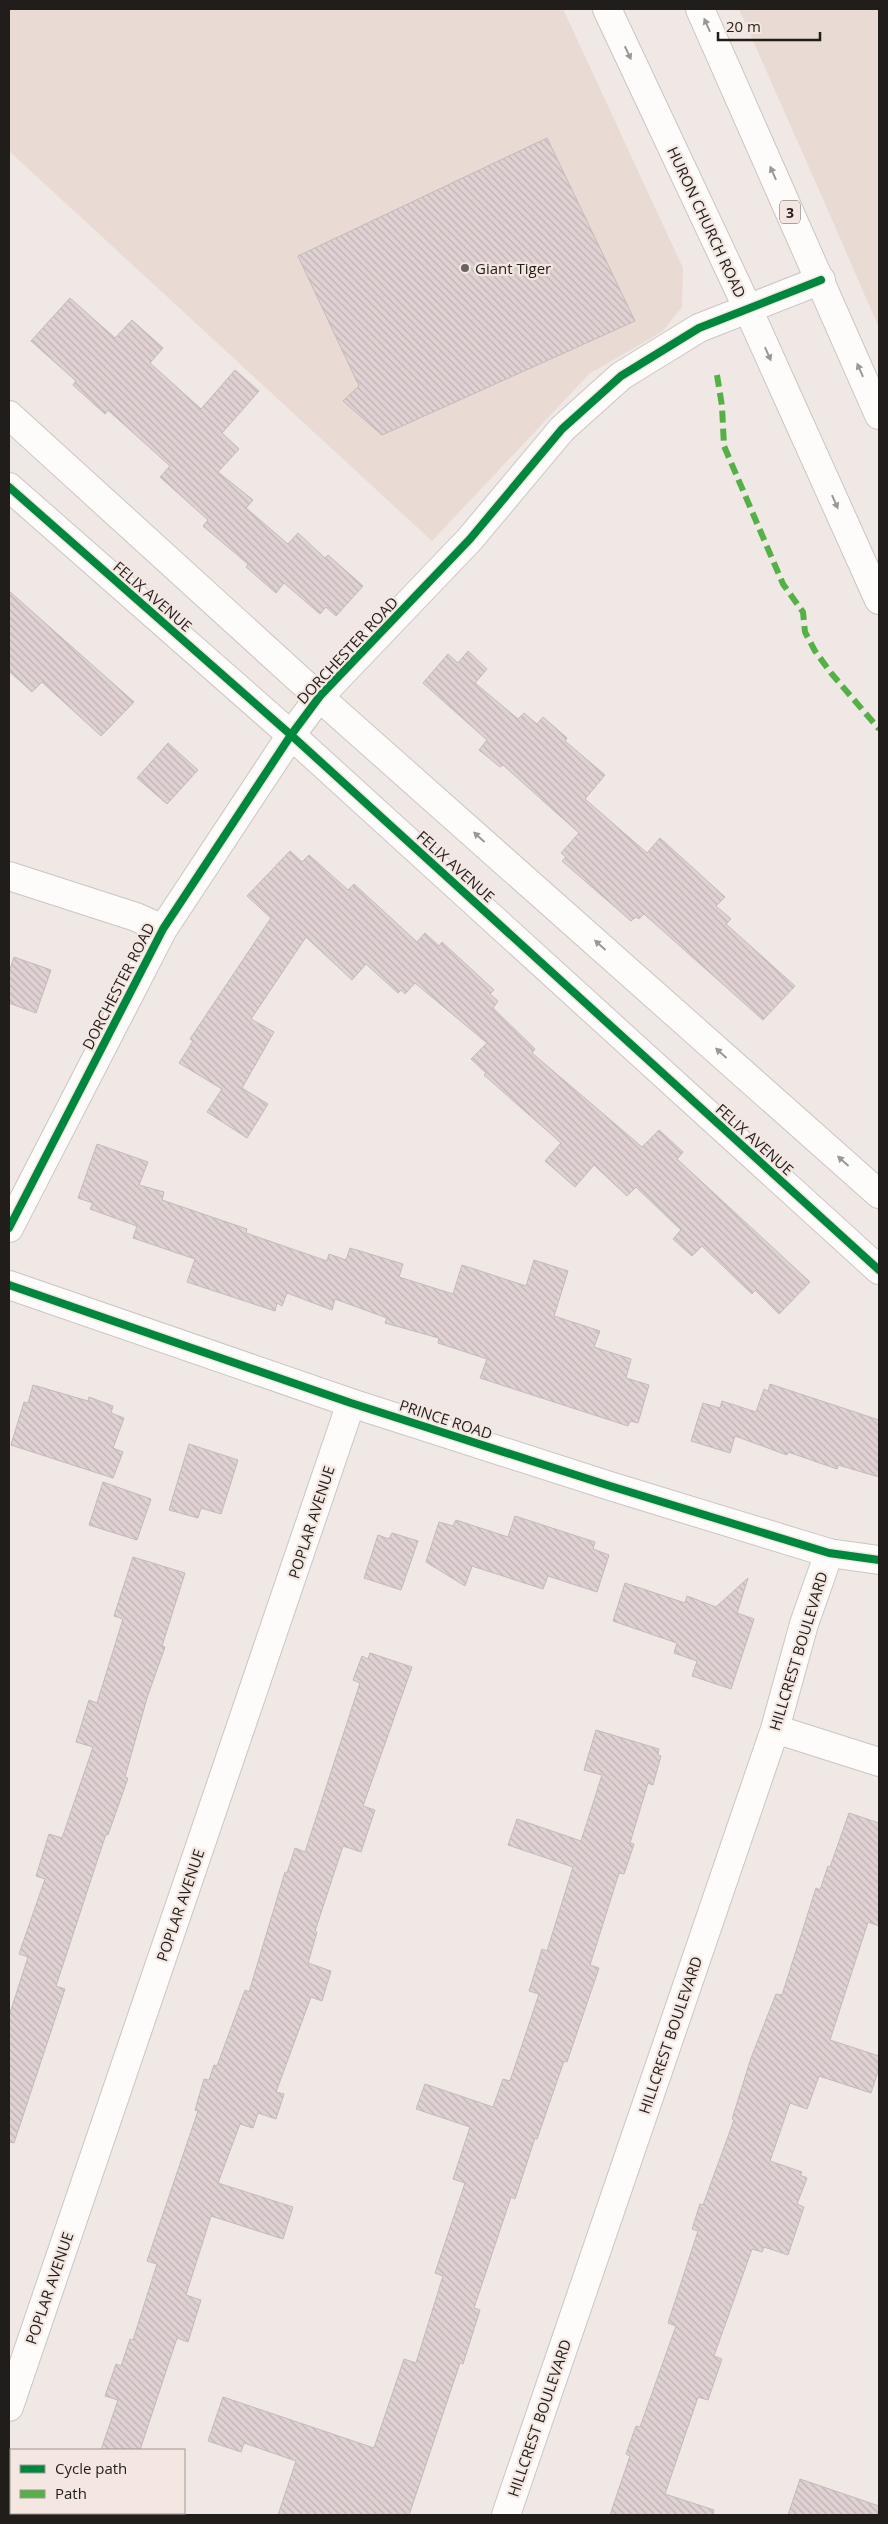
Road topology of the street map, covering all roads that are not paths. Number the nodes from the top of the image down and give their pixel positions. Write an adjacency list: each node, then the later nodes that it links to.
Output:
1 (607, 9): 4 (main road, HURON CHURCH ROAD, one-way to 4)
2 (700, 9): 3 (main road, 3, one-way to 2)
3 (821, 280): 4 (main road, DORCHESTER ROAD); 6 (main road, 3, one-way to 3)
4 (748, 309): 8 (main road, HURON CHURCH ROAD, one-way to 8); 9 (main road, DORCHESTER ROAD)
5 (9, 415): 9 (main road)
6 (879, 415)
7 (9, 487): 10 (main road, FELIX AVENUE)
8 (879, 600)
9 (320, 696): 10 (main road, DORCHESTER ROAD); 13 (main road, one-way to 9)
10 (291, 735): 12 (main road, DORCHESTER ROAD); 15 (main road, FELIX AVENUE)
11 (9, 876): 12 (main road)
12 (163, 929): 14 (main road, DORCHESTER ROAD)
13 (879, 1194)
14 (9, 1228)
15 (879, 1270)
16 (9, 1285): 17 (main road, PRINCE ROAD)
17 (351, 1403): 18 (main road, PRINCE ROAD); 22 (main road, POPLAR AVENUE)
18 (829, 1554): 19 (main road, PRINCE ROAD); 20 (main road, HILLCREST BOULEVARD)
19 (879, 1560)
20 (775, 1729): 21 (main road); 23 (main road, HILLCREST BOULEVARD)
21 (879, 1762)
22 (9, 2407)
23 (506, 2515)

